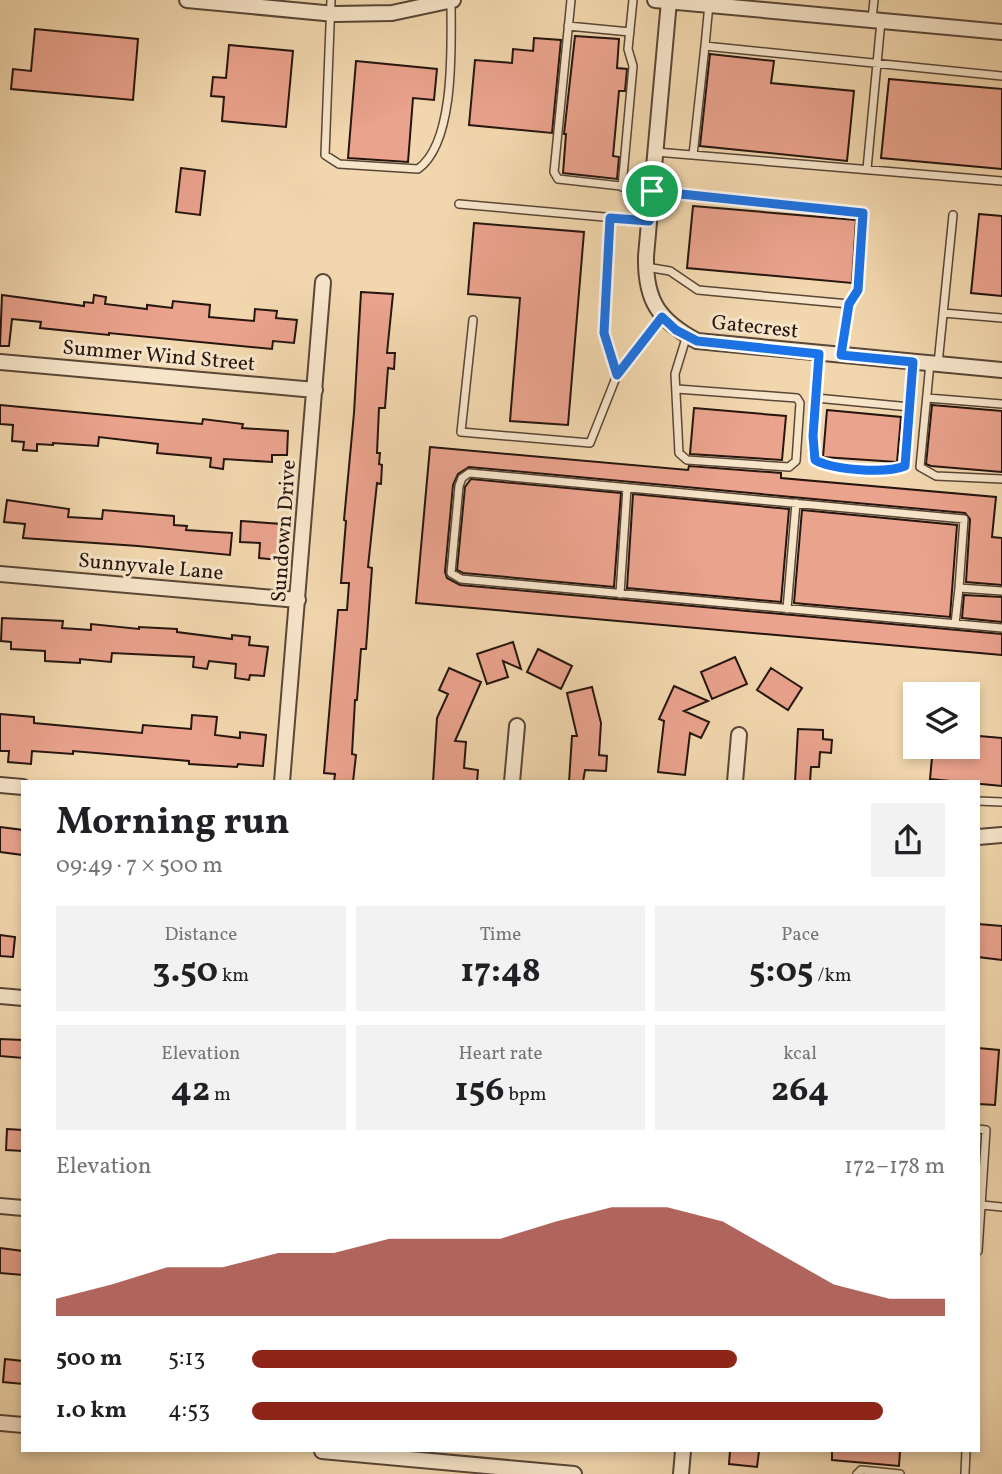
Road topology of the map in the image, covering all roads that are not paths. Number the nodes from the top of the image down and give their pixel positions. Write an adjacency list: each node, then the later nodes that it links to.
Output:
1 (187, 0): 6 (street)
2 (452, 0): 9 (street); 9 (lane)
3 (571, 0): 11 (lane)
4 (633, 0): 12 (lane)
5 (874, 0): 10 (lane)
6 (211, 1): 9 (street)
7 (672, 1): 8 (street); 17 (street)
8 (709, 5): 10 (street); 14 (lane)
9 (330, 7)
10 (877, 20): 13 (street); 15 (lane)
11 (568, 26): 12 (lane); 21 (lane)
12 (630, 32): 21 (lane)
13 (1002, 32)
14 (705, 46): 15 (lane); 18 (lane)
15 (877, 64): 16 (lane); 19 (lane)
16 (1002, 76)
17 (655, 152): 18 (lane); 22 (street)
18 (693, 155): 19 (lane)
19 (867, 169): 20 (lane)
20 (1002, 181)
21 (622, 187): 22 (lane)
22 (652, 191): 26 (street); 29 (lane)
23 (459, 204): 25 (lane)
24 (953, 215): 30 (lane)
25 (610, 218): 26 (lane); 41 (lane)
26 (649, 221): 27 (street)
27 (646, 267): 29 (lane); 31 (street)
28 (323, 282): 43 (street, Sundown Drive)
29 (849, 304): 36 (lane)
30 (943, 313): 32 (lane); 39 (lane)
31 (662, 317): 34 (street, Gatecrest); 41 (lane)
32 (1002, 318)
33 (473, 320): 41 (lane)
34 (687, 335): 35 (street, Gatecrest); 42 (lane)
35 (819, 354): 36 (street, Gatecrest); 45 (lane)
36 (841, 355): 38 (street, Gatecrest)
37 (0, 362): 43 (street, Summer Wind Street)
38 (913, 362): 39 (street, Gatecrest); 47 (lane)
39 (934, 364): 40 (street, Gatecrest); 44 (lane)
40 (1002, 370)
41 (617, 375)
42 (677, 389): 42 (lane)
43 (315, 390): 55 (street, Sundown Drive)
44 (927, 397): 46 (lane); 48 (lane)
45 (816, 398): 47 (lane); 47 (lane)
46 (1002, 404)
47 (910, 407)
48 (1002, 479)
49 (627, 488): 50 (lane); 54 (lane); 54 (lane)
50 (796, 503): 52 (lane); 56 (lane)
51 (0, 574): 55 (street, Sunnyvale Lane)
52 (958, 588): 53 (lane); 57 (lane)
53 (1002, 591)
54 (620, 594): 56 (lane)
55 (298, 600): 61 (street, Sundown Drive)
56 (787, 609): 57 (lane)
57 (955, 624): 58 (lane)
58 (1002, 628)
59 (517, 726): 62 (street)
60 (739, 736): 63 (street)
61 (282, 780)
62 (512, 780)
63 (735, 780)
64 (0, 785): 65 (street)
65 (21, 788)
66 (980, 802): 67 (lane)
67 (1002, 802)
68 (1002, 835): 69 (street)
69 (980, 837)
70 (0, 996): 71 (street)
71 (21, 998)
72 (980, 1129): 73 (lane)
73 (982, 1205): 75 (lane); 77 (lane)
74 (0, 1206): 76 (street)
75 (1002, 1206)
76 (21, 1208)
77 (980, 1228)
78 (0, 1423): 79 (street)
79 (21, 1425)
80 (332, 1452): 83 (street)
81 (683, 1452): 85 (street)
82 (966, 1452): 88 (lane)
83 (511, 1470): 84 (street)
84 (574, 1474)
85 (681, 1474)
86 (857, 1474): 87 (lane)
87 (900, 1474)
88 (965, 1474)

